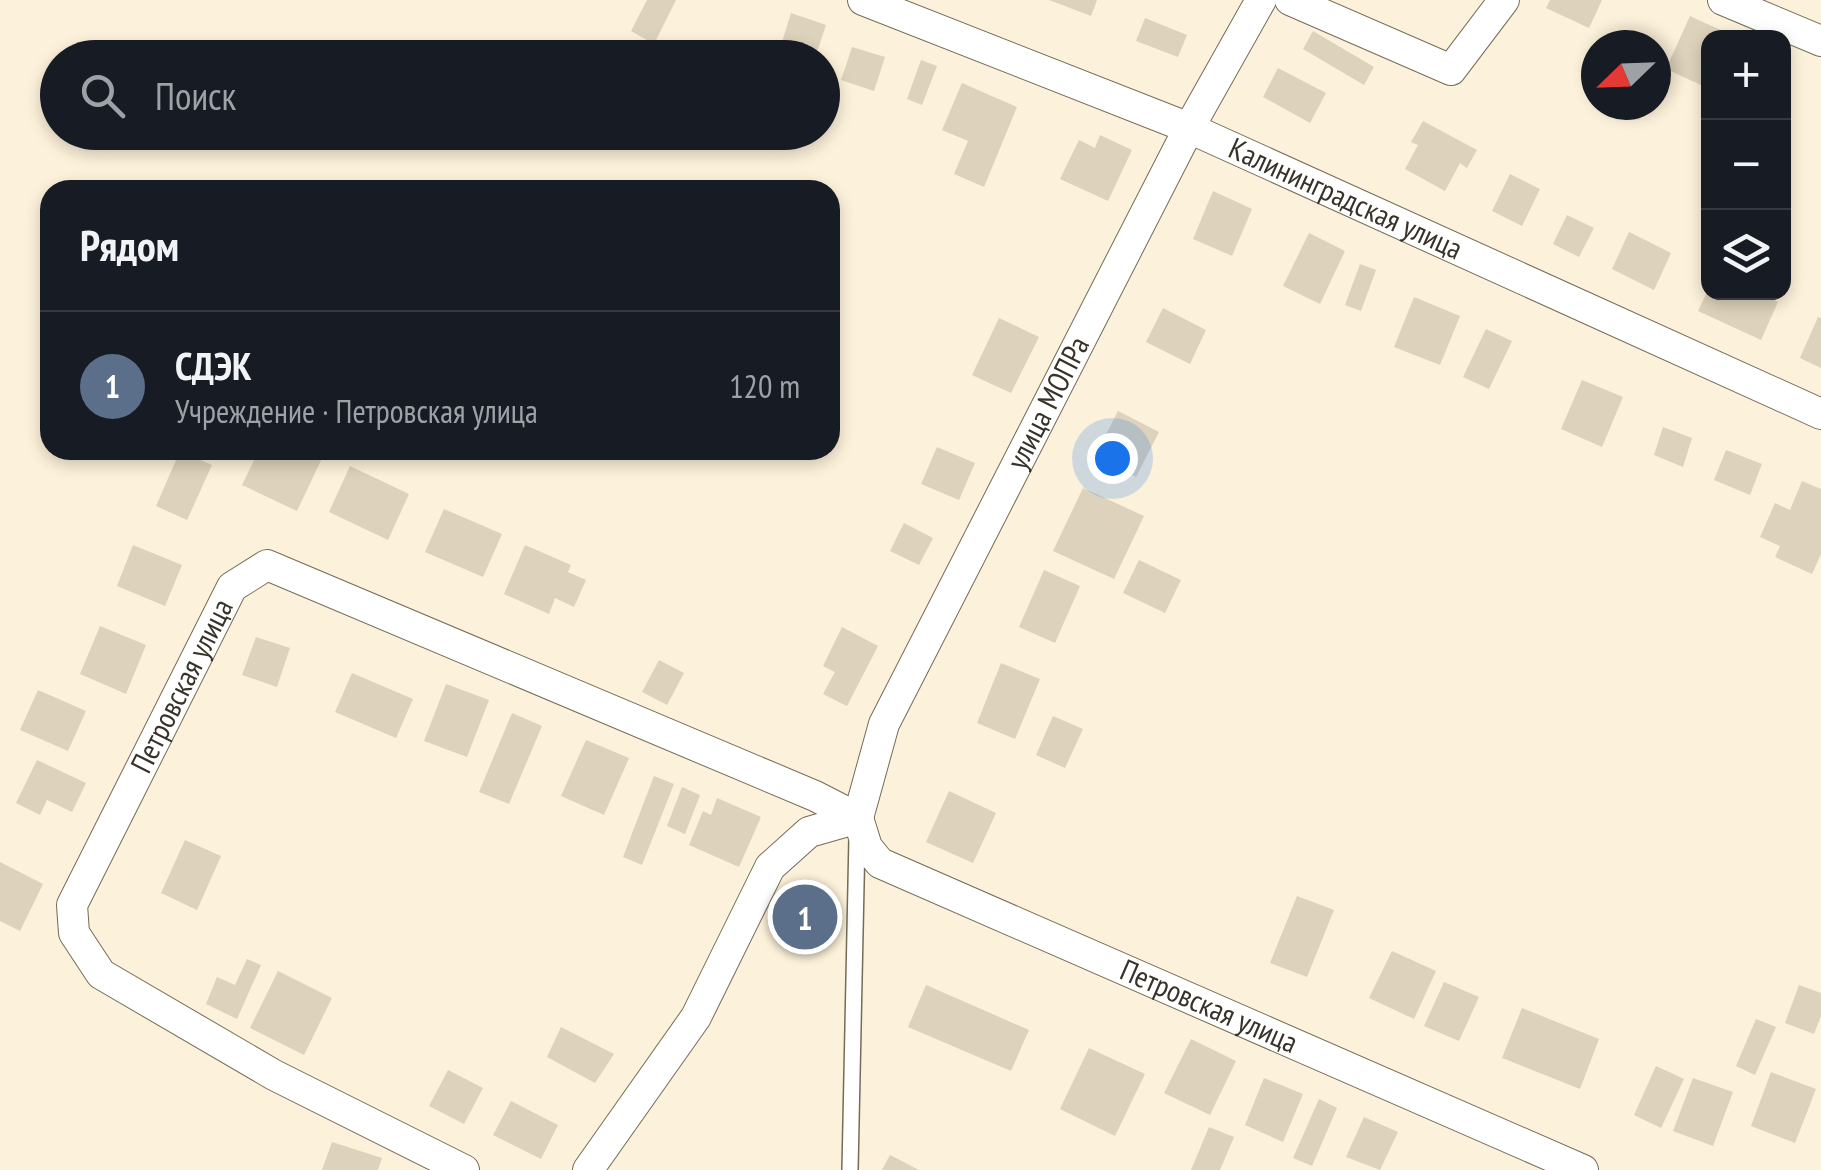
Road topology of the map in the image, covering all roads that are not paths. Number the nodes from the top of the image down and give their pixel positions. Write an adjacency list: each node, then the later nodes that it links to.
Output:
1 (863, 0): 7 (street, Калининградская улица)
2 (1261, 0): 7 (street, улица МОПРа)
3 (1290, 0): 4 (street)
4 (1504, 0)
5 (1723, 0): 6 (street)
6 (1821, 40)
7 (1189, 128): 8 (street, Калининградская улица); 9 (street, улица МОПРа)
8 (1821, 414)
9 (858, 818): 10 (street, Петровская улица); 11 (street); 12 (lane); 13 (street, Петровская улица)
10 (464, 1170)
11 (588, 1170)
12 (850, 1170)
13 (1583, 1170)

